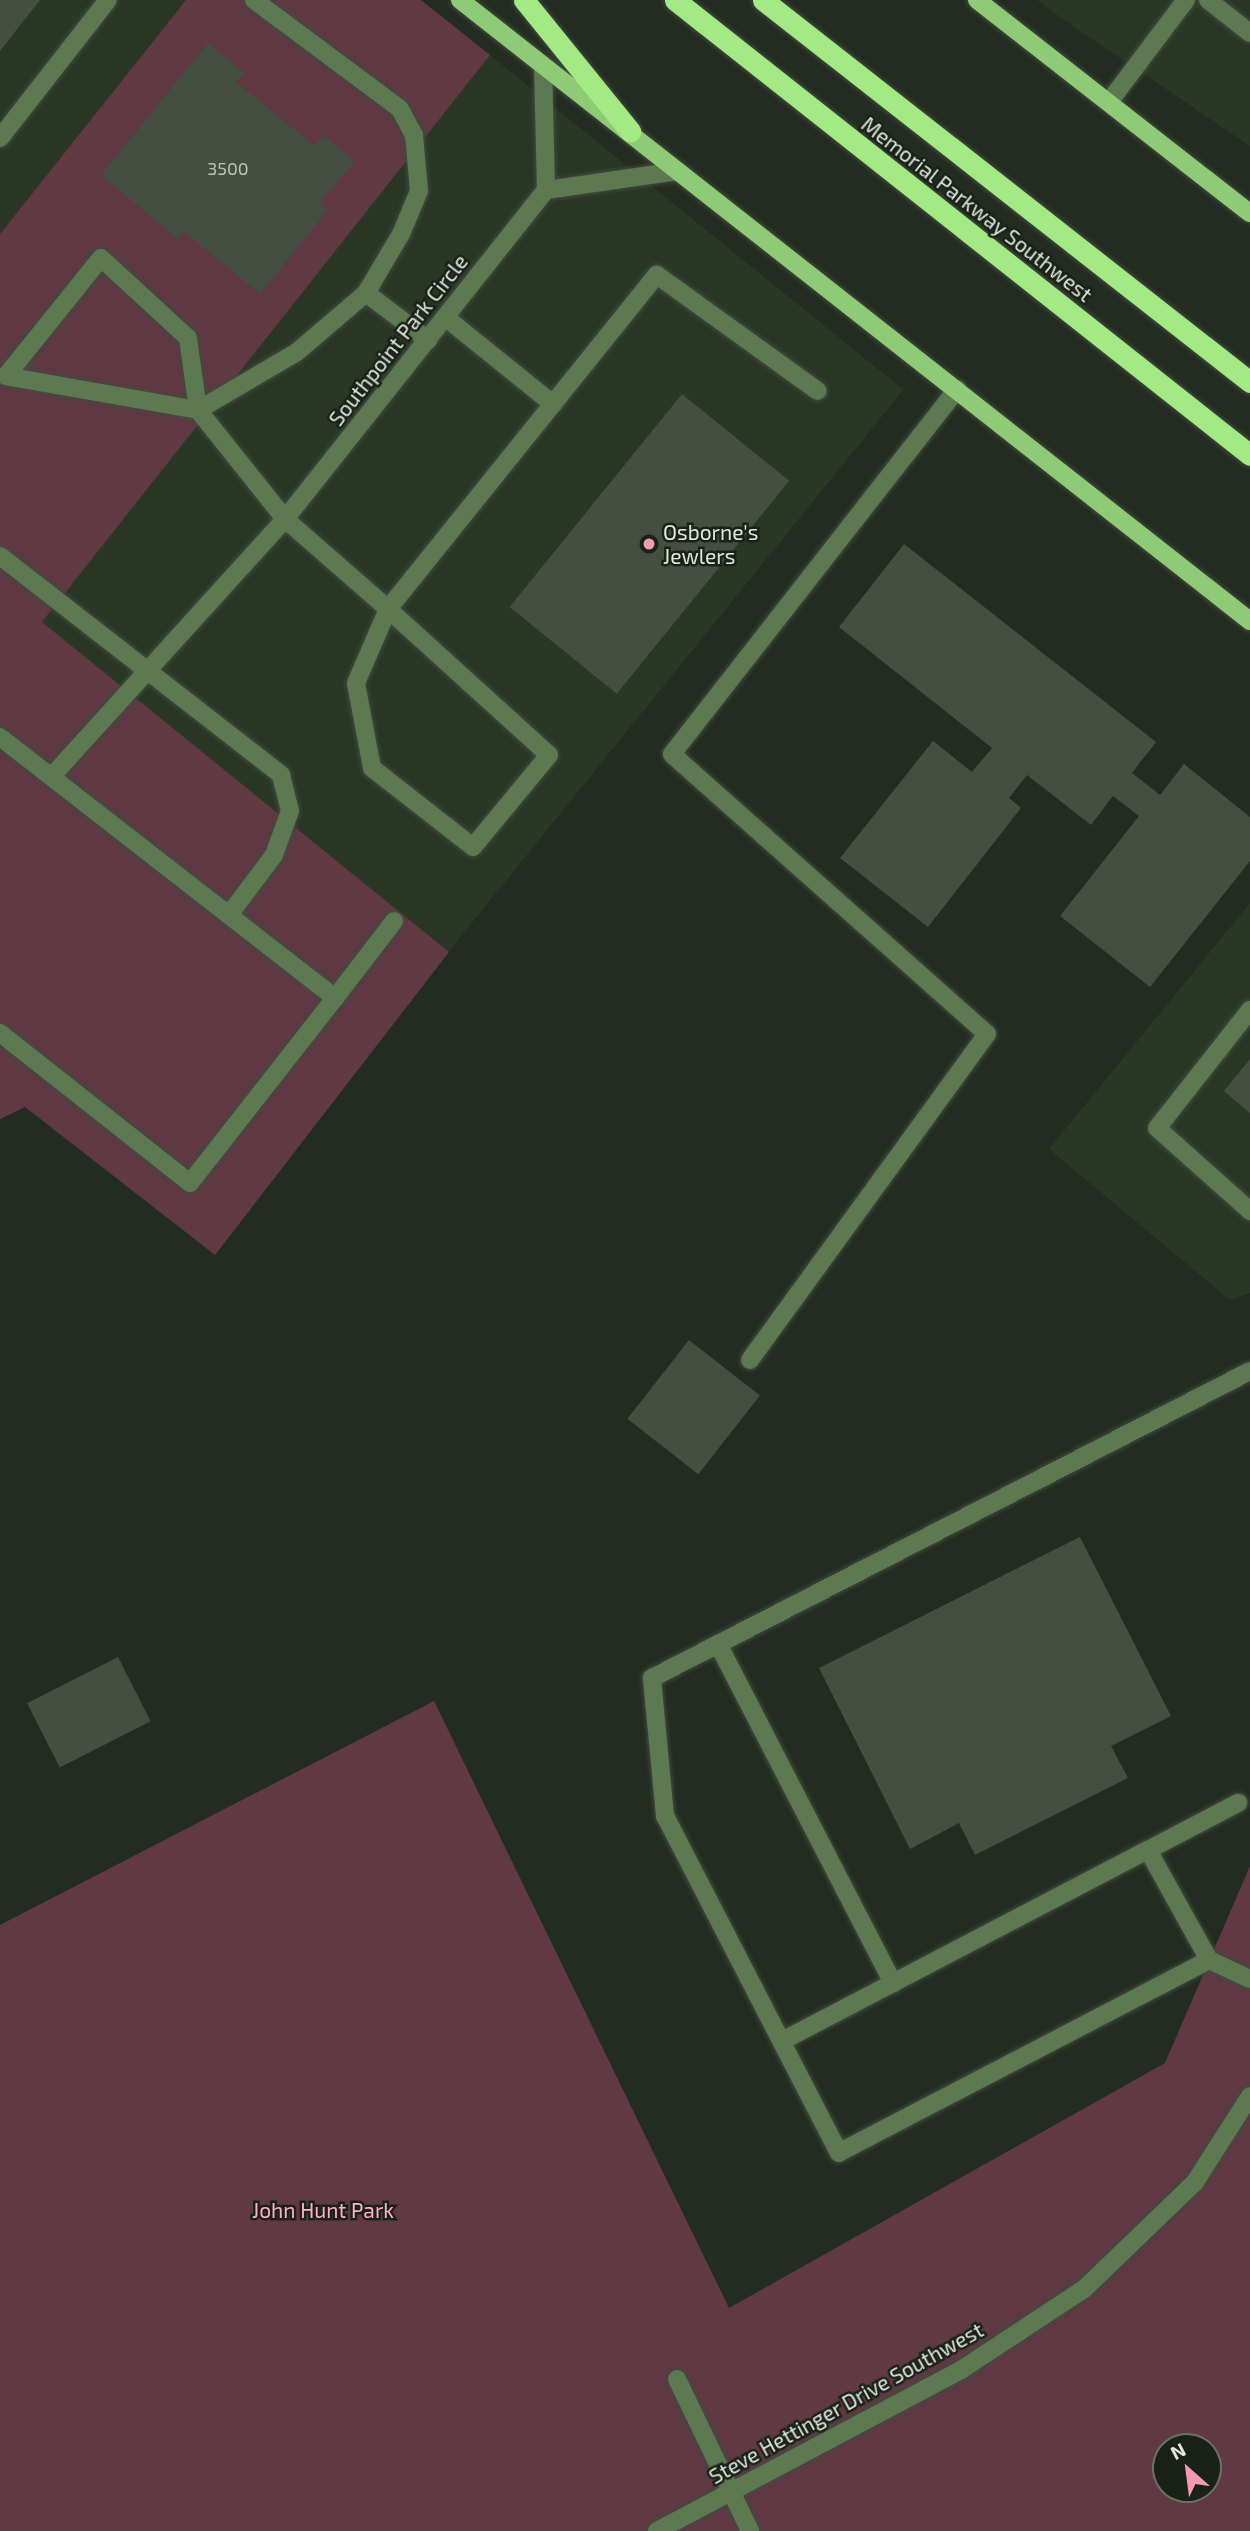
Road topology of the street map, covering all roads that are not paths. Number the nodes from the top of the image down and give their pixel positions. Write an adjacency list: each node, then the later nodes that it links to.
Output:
1 (108, 0): 14 (street)
2 (254, 0): 18 (street)
3 (460, 0): 11 (main road)
4 (524, 0): 13 (highway)
5 (676, 0): 26 (highway, Memorial Parkway Southwest)
6 (763, 0): 21 (highway, Memorial Parkway Southwest)
7 (1186, 0): 12 (street)
8 (1208, 0): 10 (street)
9 (988, 3): 12 (main road)
10 (1250, 33)
11 (543, 66): 13 (main road); 16 (street)
12 (1109, 102): 17 (main road)
13 (630, 131): 15 (main road)
14 (0, 138)
15 (678, 170): 16 (street); 22 (main road)
16 (546, 190): 19 (street, Southpoint Park Circle)
17 (1250, 214)
18 (366, 293): 20 (street); 25 (street)
19 (445, 317): 20 (street, Southpoint Park Circle); 24 (street)
20 (428, 340): 27 (street, Southpoint Park Circle)
21 (1250, 382)
22 (957, 389): 30 (main road); 40 (street)
23 (818, 391): 24 (street)
24 (553, 404): 29 (street)
25 (198, 410): 25 (street); 27 (street)
26 (1250, 455)
27 (285, 519): 29 (street); 31 (street, Southpoint Park Circle)
28 (0, 556): 31 (street)
29 (388, 609): 29 (street)
30 (1250, 621)
31 (150, 668): 33 (street, Southpoint Park Circle); 34 (street)
32 (0, 737): 33 (street)
33 (52, 776): 34 (street)
34 (229, 915): 36 (street)
35 (394, 921): 36 (street)
36 (335, 998): 38 (street)
37 (1250, 1010): 39 (street)
38 (0, 1033)
39 (1250, 1210)
40 (750, 1360)
41 (1250, 1371): 42 (street)
42 (718, 1644): 47 (street); 48 (street)
43 (1238, 1803): 44 (street)
44 (1148, 1850): 45 (street); 47 (street)
45 (1209, 1960): 46 (street); 48 (street)
46 (1250, 1979)
47 (893, 1983): 48 (street)
48 (782, 2041)
49 (1250, 2096): 51 (street, Steve Hettinger Drive Southwest)
50 (677, 2379): 51 (street)
51 (731, 2493): 52 (street, Steve Hettinger Drive Southwest); 53 (street)
52 (657, 2531)
53 (750, 2531)

